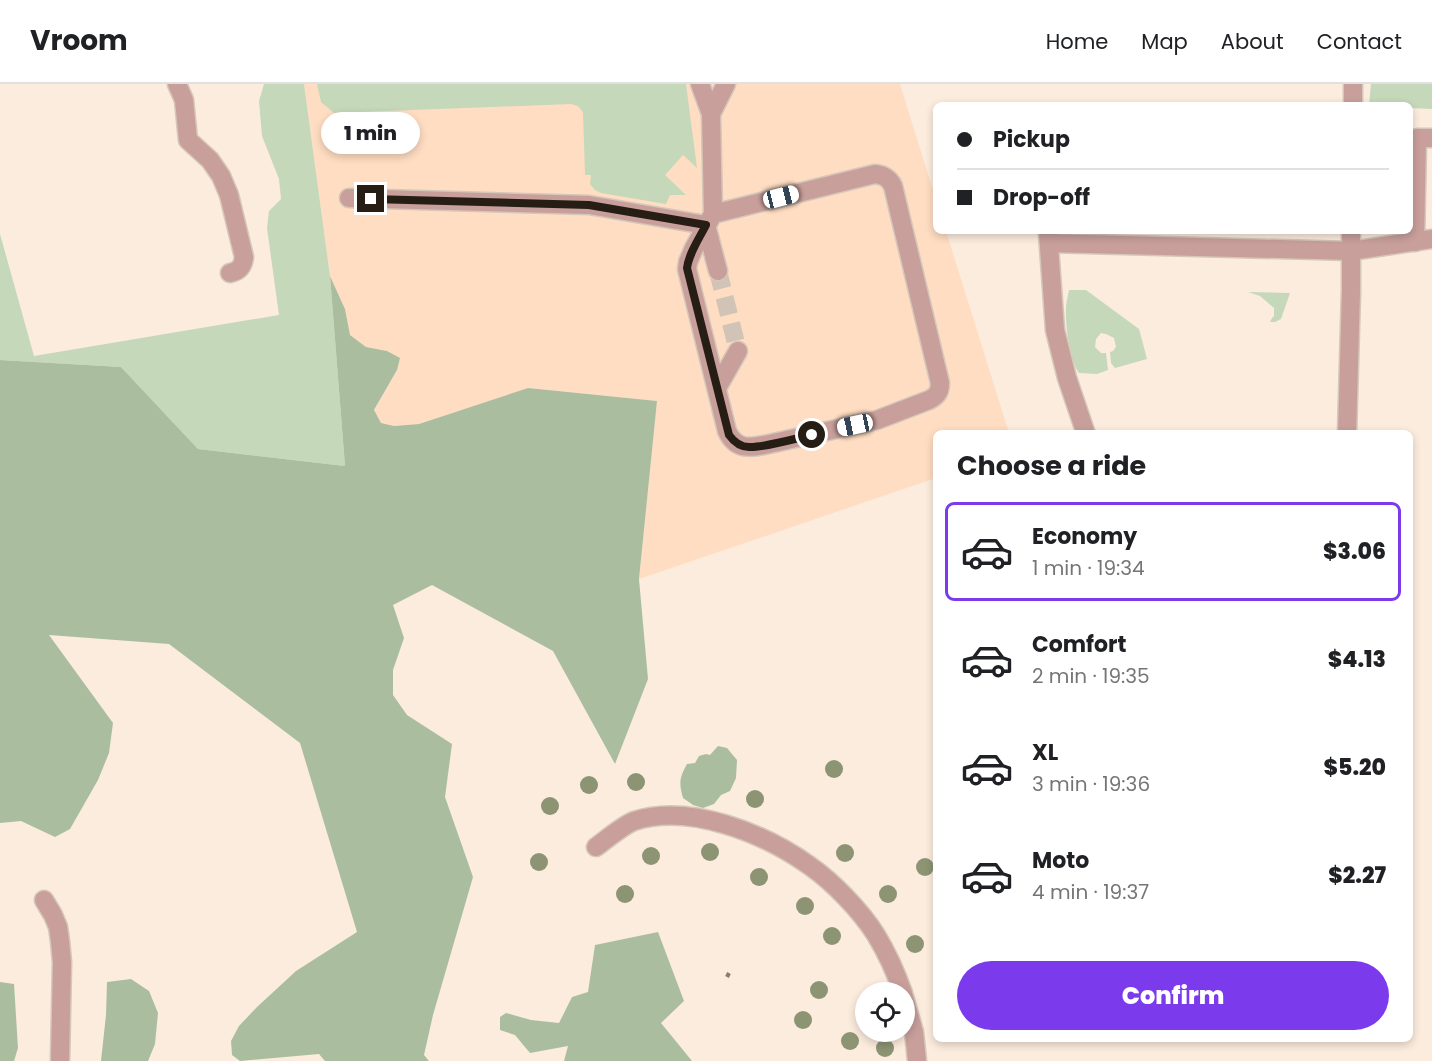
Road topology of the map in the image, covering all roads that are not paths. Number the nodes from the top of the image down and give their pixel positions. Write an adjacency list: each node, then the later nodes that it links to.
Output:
1 (700, 84): 6 (street)
2 (726, 84): 6 (street)
3 (1353, 84): 5 (street)
4 (184, 89): 15 (street)
5 (1353, 102)
6 (711, 114): 9 (street)
7 (1432, 138): 12 (street)
8 (349, 198): 9 (street)
9 (710, 220): 14 (street); 17 (street); 17 (street)
10 (1351, 234): 13 (street)
11 (1048, 237): 13 (street); 18 (street)
12 (1423, 240): 13 (street)
13 (1351, 251): 19 (street)
14 (718, 271)
15 (230, 273)
16 (738, 351): 17 (street)
17 (717, 388)
18 (1084, 430)
19 (1347, 430)
20 (596, 847): 22 (street)
21 (44, 900): 24 (street)
22 (899, 982)
23 (915, 1042): 25 (street)
24 (60, 1061)
25 (917, 1061)

